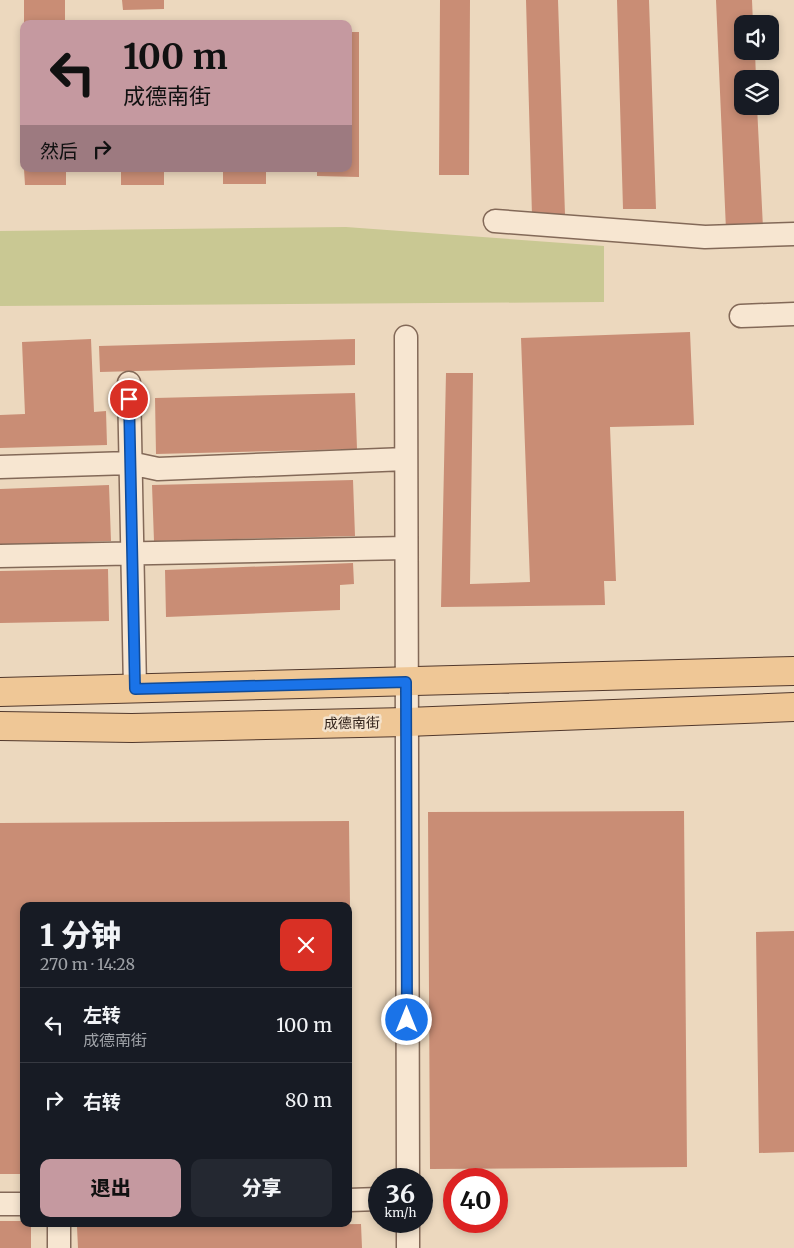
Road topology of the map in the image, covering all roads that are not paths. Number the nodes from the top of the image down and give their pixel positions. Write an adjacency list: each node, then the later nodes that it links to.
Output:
1 (495, 221): 2 (street)
2 (794, 234)
3 (794, 314): 4 (street)
4 (741, 316)
5 (406, 337): 7 (street)
6 (128, 383): 8 (street)
7 (406, 459): 8 (street); 10 (street)
8 (130, 463): 9 (street); 11 (street)
9 (0, 467)
10 (406, 548): 11 (street); 14 (street)
11 (132, 554): 12 (street); 15 (street)
12 (0, 556)
13 (794, 671): 14 (main road)
14 (406, 682): 15 (main road); 18 (street)
15 (135, 689): 16 (main road)
16 (0, 692)
17 (794, 708): 18 (main road, 成德南街)
18 (407, 722): 19 (main road, 成德南街); 20 (street)
19 (0, 726)
20 (408, 1168)
21 (368, 1199): 22 (street)
22 (352, 1200)
23 (0, 1204): 24 (street)
24 (20, 1204)
25 (59, 1227): 27 (street)
26 (408, 1233): 28 (street)
27 (59, 1248)
28 (408, 1248)

